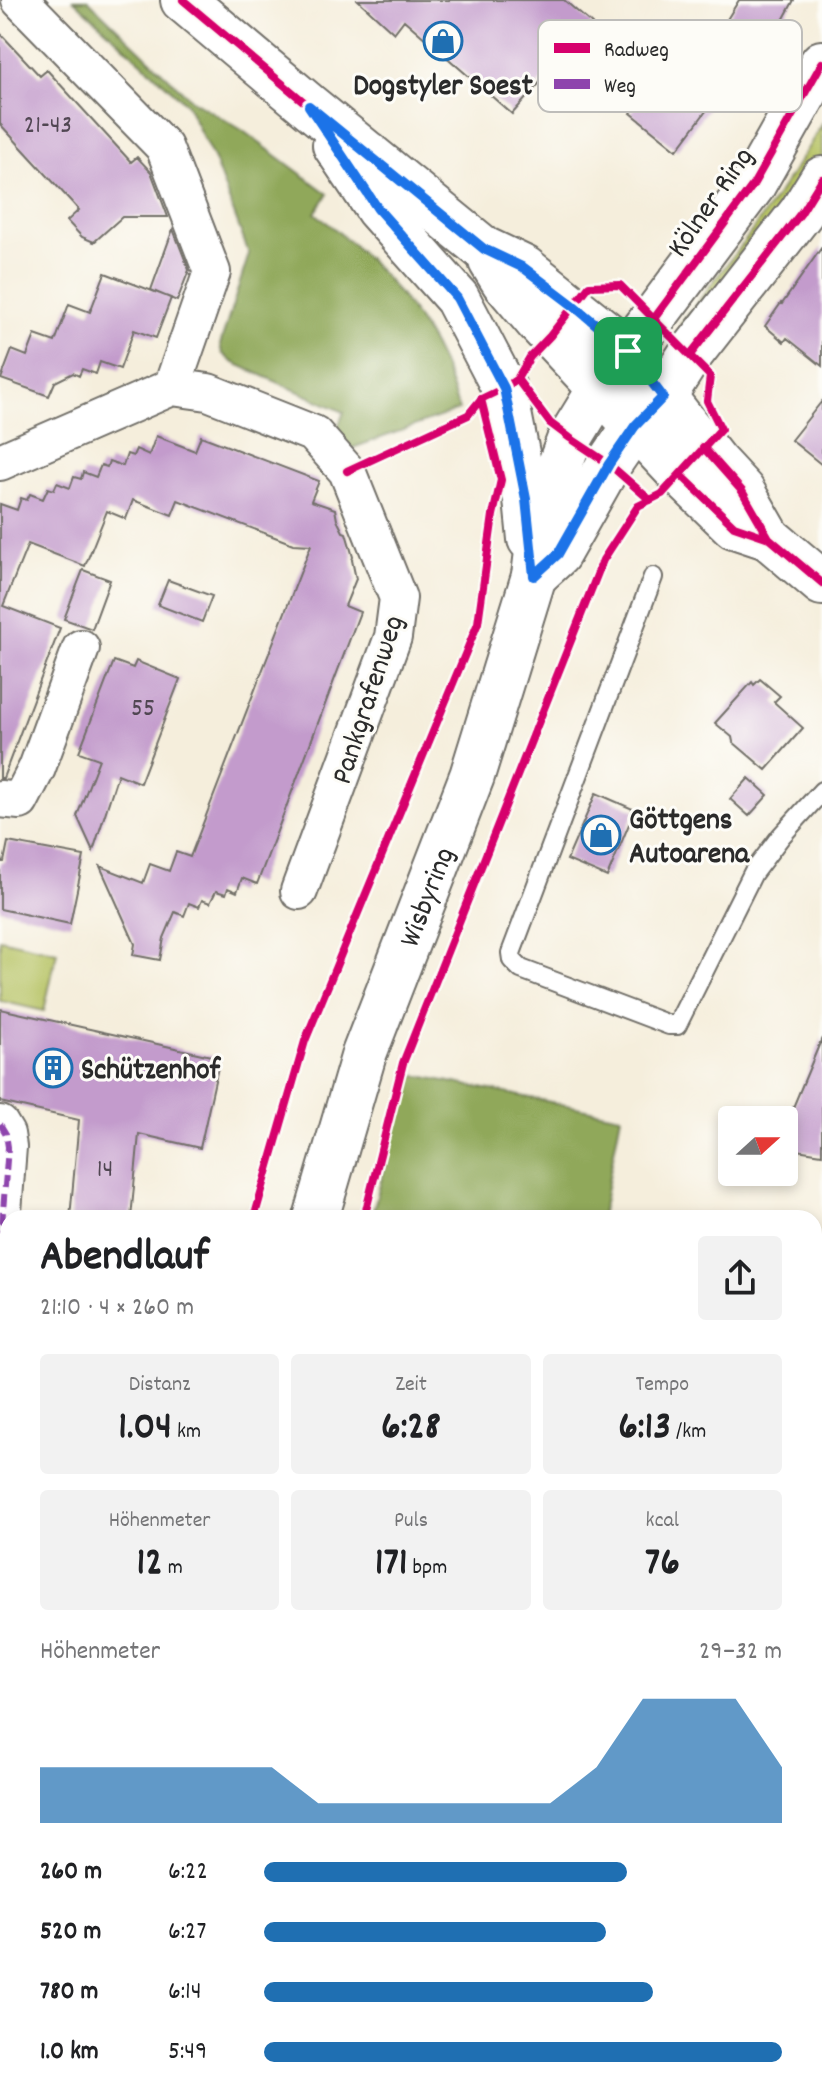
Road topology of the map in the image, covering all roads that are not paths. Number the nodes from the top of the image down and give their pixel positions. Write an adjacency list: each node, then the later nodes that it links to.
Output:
1 (20, 0): 10 (street)
2 (183, 0): 5 (main road)
3 (822, 63): 4 (main road, Kölner Ring)
4 (802, 98)
5 (309, 106): 8 (main road); 14 (main road)
6 (794, 112): 9 (main road, Kölner Ring)
7 (822, 179): 12 (main road)
8 (484, 249): 9 (main road); 11 (main road)
9 (628, 351): 11 (main road, Wisbyring); 12 (main road)
10 (172, 387): 13 (street); 20 (street, Pankgrafenweg)
11 (600, 389): 12 (main road); 14 (main road, Wisbyring)
12 (649, 412): 14 (main road, Wisbyring); 16 (main road)
13 (0, 462)
14 (534, 576): 23 (main road, Wisbyring)
15 (653, 577): 18 (lane)
16 (822, 583)
17 (81, 648): 19 (street)
18 (822, 791)
19 (0, 799)
20 (299, 891)
21 (0, 1124): 22 (street)
22 (3, 1210)
23 (318, 1210)

